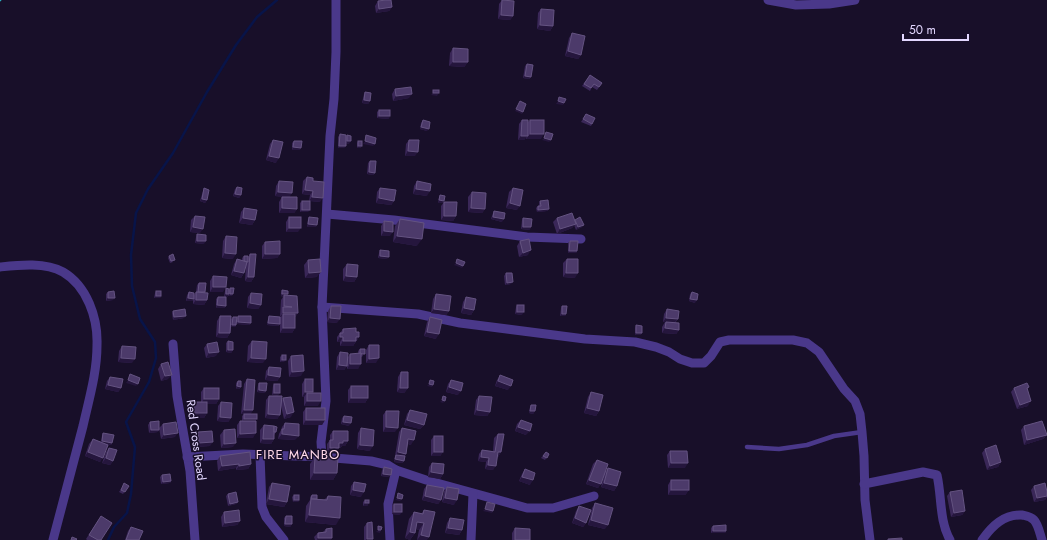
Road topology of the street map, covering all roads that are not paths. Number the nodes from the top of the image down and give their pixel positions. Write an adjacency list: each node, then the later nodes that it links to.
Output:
1 (336, 0): 5 (street)
2 (768, 0): 4 (street)
3 (853, 0): 4 (street)
4 (796, 3)
5 (327, 214): 6 (street); 8 (street)
6 (581, 239)
7 (0, 268): 19 (street)
8 (322, 307): 10 (street); 14 (street)
9 (173, 344): 13 (street, Red Cross Road)
10 (862, 432): 11 (lane); 16 (street)
11 (747, 447)
12 (260, 455): 13 (street); 14 (street); 21 (street)
13 (187, 457): 20 (street, Red Cross Road)
14 (322, 457): 15 (street)
15 (396, 470): 17 (street); 22 (street)
16 (864, 484): 24 (street); 25 (street)
17 (474, 494): 18 (street); 23 (street)
18 (594, 496)
19 (52, 540)
20 (195, 540)
21 (284, 540)
22 (390, 540)
23 (471, 540)
24 (870, 540)
25 (950, 540)
26 (982, 540): 27 (street)
27 (1042, 540)

